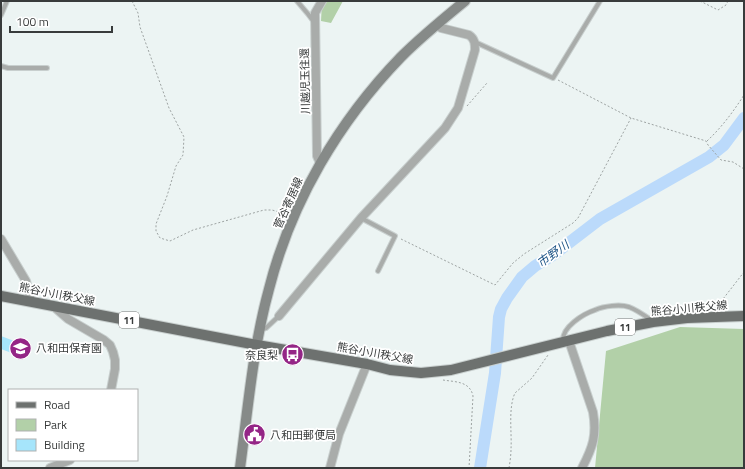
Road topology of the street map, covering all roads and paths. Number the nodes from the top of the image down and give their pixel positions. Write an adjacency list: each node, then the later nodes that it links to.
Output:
1 (7, 1): 9 (lane)
2 (132, 1): 23 (path)
3 (297, 1): 10 (lane)
4 (322, 1): 10 (street, 川越児玉往還)
5 (465, 1): 11 (main road, 菅谷寄居線)
6 (600, 1): 15 (lane)
7 (700, 1): 8 (path)
8 (728, 1)
9 (1, 15)
10 (315, 24): 21 (street, 川越児玉往還)
11 (437, 25): 12 (street); 21 (main road, 菅谷寄居線)
12 (475, 42): 15 (lane); 24 (street)
13 (1, 66): 14 (lane)
14 (47, 68)
15 (554, 78): 19 (path)
16 (487, 83): 18 (path)
17 (744, 95): 20 (path)
18 (467, 106)
19 (631, 118): 20 (path); 25 (path)
20 (706, 141): 22 (path)
21 (320, 163): 23 (main road, 菅谷寄居線)
22 (744, 169)
23 (294, 216): 36 (main road, 菅谷寄居線)
24 (361, 218): 25 (lane); 32 (street)
25 (395, 236): 27 (lane)
26 (1, 239): 30 (street)
27 (378, 271)
28 (744, 272): 34 (path)
29 (1, 296): 30 (main road, 熊谷小川秩父線 / 11)
30 (31, 301): 31 (main road, 熊谷小川秩父線 / 11)
31 (52, 305): 38 (main road, 熊谷小川秩父線 / 11); 41 (street)
32 (278, 316): 36 (lane)
33 (744, 316): 34 (main road, 熊谷小川秩父線 / 11)
34 (714, 317): 35 (main road, 熊谷小川秩父線 / 11)
35 (652, 322): 37 (main road, 熊谷小川秩父線 / 11); 37 (lane)
36 (259, 330): 38 (main road, 菅谷寄居線)
37 (562, 342): 39 (main road, 熊谷小川秩父線 / 11); 47 (path); 48 (street)
38 (256, 344): 39 (main road, 熊谷小川秩父線 / 11); 44 (main road, 菅谷寄居線)
39 (367, 364): 45 (street)
40 (442, 380): 46 (path)
41 (111, 389)
42 (68, 461): 43 (street)
43 (50, 468)
44 (240, 468)
45 (330, 468)
46 (469, 468)
47 (509, 468)
48 (582, 468)

